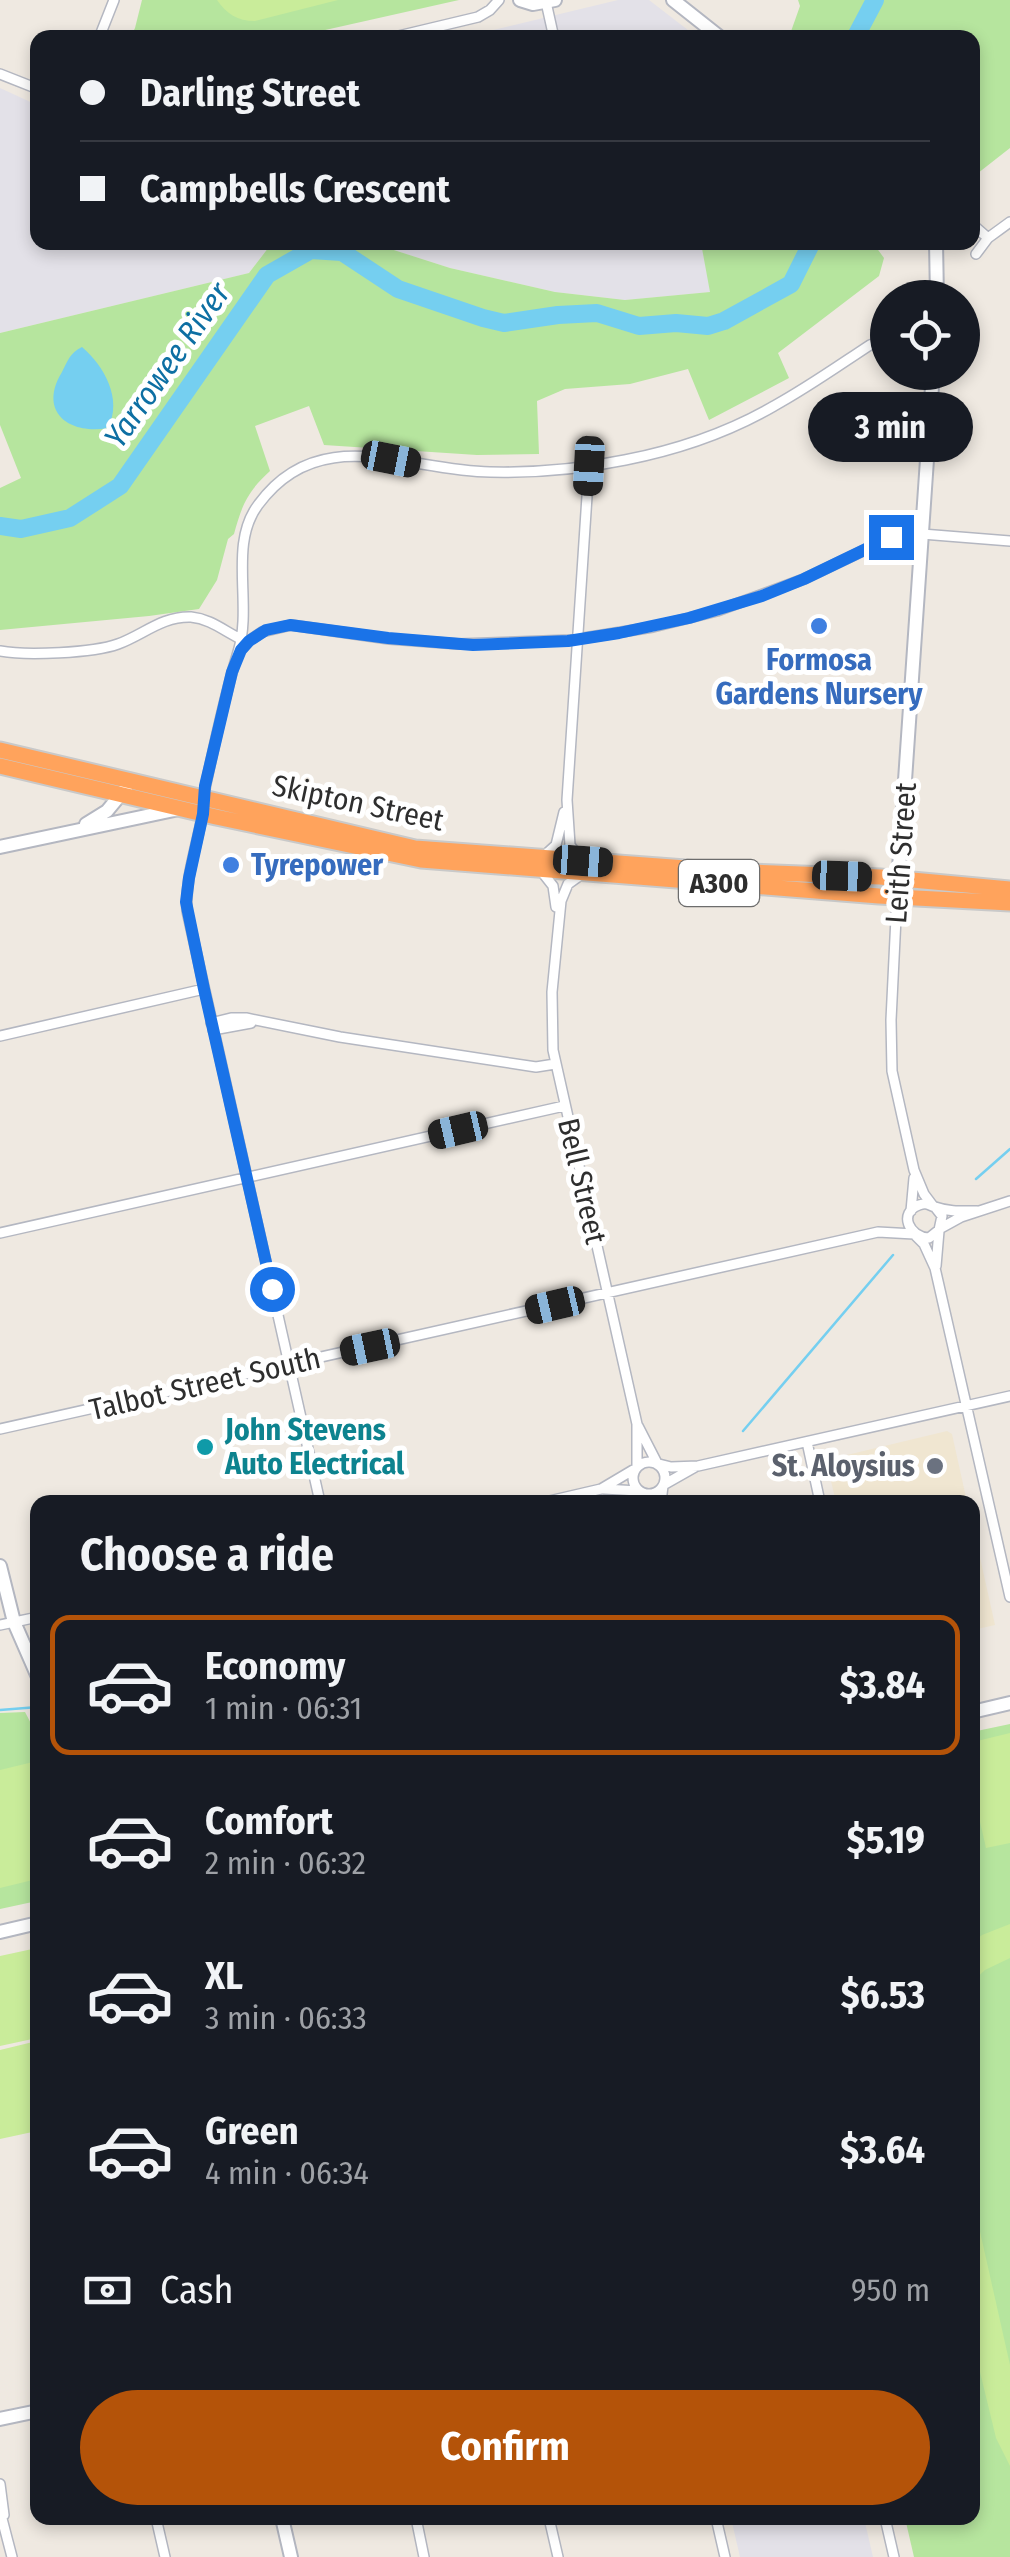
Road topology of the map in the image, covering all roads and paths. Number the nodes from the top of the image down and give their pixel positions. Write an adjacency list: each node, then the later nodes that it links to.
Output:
1 (114, 0): 6 (street)
2 (499, 0): 7 (street)
3 (520, 0): 5 (main road)
4 (673, 0): 9 (main road)
5 (550, 1): 8 (street)
6 (101, 30)
7 (423, 30)
8 (553, 30)
9 (711, 30)
10 (0, 74): 11 (street)
11 (30, 86)
12 (1010, 222): 14 (street)
13 (980, 231): 14 (street)
14 (988, 238): 15 (street)
15 (980, 249)
16 (936, 250): 19 (main road)
17 (979, 250): 18 (street)
18 (976, 254)
19 (937, 280)
20 (870, 345): 22 (street)
21 (932, 390): 23 (main road, Leith Street)
22 (589, 466): 25 (street); 26 (street)
23 (922, 534): 24 (street); 26 (street); 40 (main road, Leith Street)
24 (1010, 541)
25 (241, 639): 27 (street); 28 (street)
26 (578, 639): 28 (street); 33 (street)
27 (0, 651)
28 (236, 658): 34 (street)
29 (0, 750): 31 (highway, Skipton Street / A300)
30 (0, 766): 32 (highway, Skipton Street / A300)
31 (133, 781): 32 (main road); 34 (highway, Skipton Street / A300)
32 (119, 794): 35 (highway, Skipton Street / A300); 36 (main road)
33 (567, 800): 38 (street); 39 (street)
34 (203, 805): 35 (highway, Skipton Street / A300); 38 (highway, Skipton Street / A300); 45 (street)
35 (182, 808): 36 (main road)
36 (70, 831): 37 (main road)
37 (0, 847)
38 (540, 864): 39 (highway, Skipton Street / A300); 44 (street, Bell Street)
39 (583, 867): 40 (highway, Skipton Street / A300); 42 (highway, Skipton Street / A300); 44 (street, Bell Street)
40 (899, 879): 41 (highway, Skipton Street / A300); 42 (main road, Leith Street)
41 (1010, 889)
42 (898, 897): 43 (highway, Skipton Street / A300); 50 (street, Leith Street)
43 (1010, 903)
44 (556, 935): 48 (street, Bell Street)
45 (204, 989): 46 (street); 47 (street)
46 (212, 1026): 48 (street); 51 (street)
47 (0, 1036)
48 (555, 1064): 49 (street, Bell Street)
49 (564, 1106): 51 (street); 61 (street, Bell Street)
50 (914, 1170): 53 (street, Leith Street); 54 (street, Leith Street)
51 (247, 1177): 58 (street); 62 (street)
52 (1010, 1201): 55 (street)
53 (934, 1206): 54 (street); 55 (street); 56 (street)
54 (910, 1212): 57 (street, Talbot Street South); 59 (street)
55 (978, 1212): 56 (street)
56 (940, 1229): 59 (street); 60 (street)
57 (878, 1232): 59 (street, Talbot Street South); 61 (street, Talbot Street South)
58 (0, 1233)
59 (915, 1235): 60 (street)
60 (936, 1268): 64 (street)
61 (608, 1292): 62 (street, Talbot Street South); 65 (street, Bell Street)
62 (289, 1364): 66 (street, Talbot Street South); 74 (street)
63 (1010, 1396): 64 (street)
64 (967, 1406): 67 (street); 79 (street)
65 (637, 1424): 68 (street, Bell Street); 70 (street, Bell Street)
66 (0, 1429)
67 (807, 1442): 69 (street); 78 (street)
68 (658, 1464): 69 (street); 70 (street); 71 (street)
69 (698, 1466): 71 (street)
70 (636, 1468): 72 (street); 73 (street)
71 (664, 1486): 73 (street); 77 (street)
72 (601, 1489): 73 (street); 75 (street)
73 (641, 1491): 76 (street)
74 (318, 1495)
75 (575, 1495)
76 (644, 1495)
77 (663, 1495)
78 (818, 1495)
79 (1005, 1552): 81 (street)
80 (0, 1566): 82 (main road)
81 (1010, 1597)
82 (7, 1624): 83 (main road)
83 (30, 1663)
84 (1010, 1703): 85 (main road)
85 (980, 1710)
86 (30, 1925): 87 (main road)
87 (0, 1932)
88 (30, 2413): 89 (main road)
89 (0, 2420)
90 (0, 2484): 92 (street)
91 (0, 2511): 92 (street)
92 (4, 2523): 99 (street)
93 (158, 2525): 100 (street)
94 (283, 2525): 101 (main road)
95 (417, 2525): 102 (street)
96 (551, 2525): 103 (street)
97 (718, 2525): 104 (street)
98 (887, 2525): 105 (street)
99 (12, 2557)
100 (165, 2557)
101 (290, 2557)
102 (424, 2557)
103 (558, 2557)
104 (725, 2557)
105 (894, 2557)

